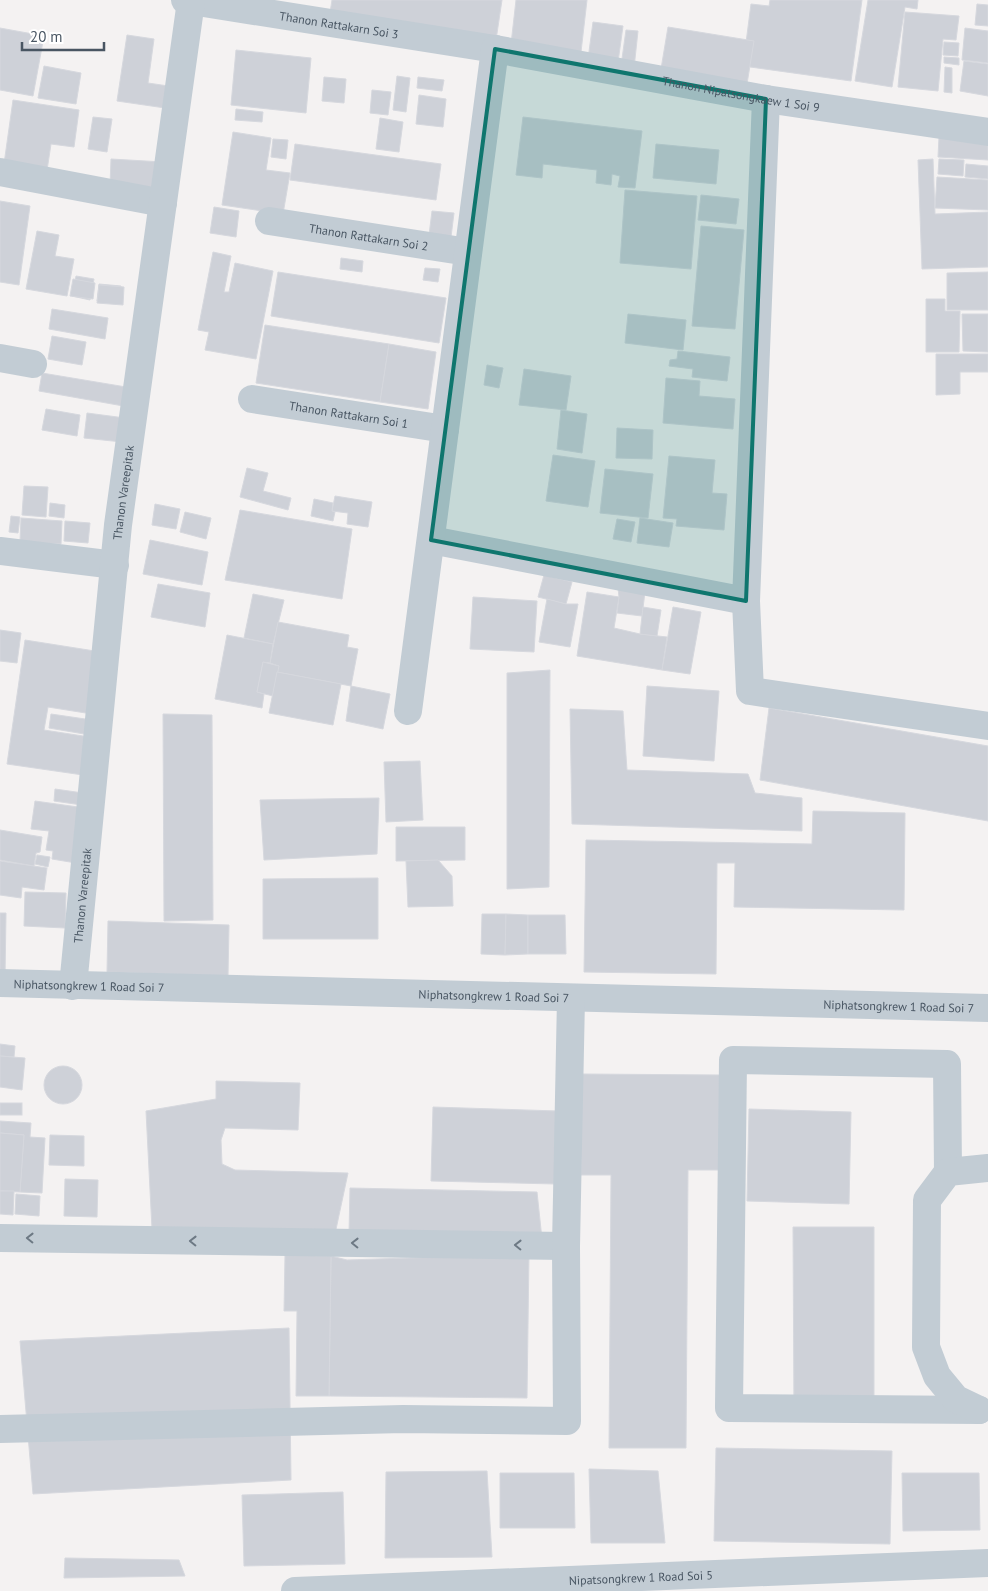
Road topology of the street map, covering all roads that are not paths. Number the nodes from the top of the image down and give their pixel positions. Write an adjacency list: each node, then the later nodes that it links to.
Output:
1 (188, 0): 2 (street, Thanon Rattakarn Soi 3); 6 (street, Thanon Vareepitak)
2 (494, 49): 3 (street, Thanon Nipatsongkaew 1 Soi 9); 8 (street)
3 (766, 99): 4 (street, Thanon Nipatsongkaew 1 Soi 9); 16 (street)
4 (988, 132)
5 (0, 172): 6 (street)
6 (163, 204): 15 (street, Thanon Vareepitak)
7 (269, 221): 8 (street, Thanon Rattakarn Soi 2)
8 (468, 252): 12 (street)
9 (0, 358): 10 (street)
10 (33, 364)
11 (252, 399): 12 (street, Thanon Rattakarn Soi 1)
12 (445, 429): 13 (street)
13 (431, 540): 16 (street); 17 (street)
14 (0, 551): 15 (street)
15 (115, 565): 20 (street, Thanon Vareepitak)
16 (746, 601): 18 (street)
17 (408, 710)
18 (988, 726)
19 (0, 983): 20 (street, Niphatsongkrew 1 Road Soi 7)
20 (73, 986): 21 (street, Niphatsongkrew 1 Road Soi 7)
21 (571, 998): 22 (street, Niphatsongkrew 1 Road Soi 7); 26 (street)
22 (988, 1008)
23 (988, 1168): 24 (street)
24 (948, 1172): 27 (street); 27 (street)
25 (0, 1238): 26 (street, one-way to 25)
26 (566, 1246): 28 (street)
27 (983, 1410)
28 (0, 1429)
29 (988, 1563): 30 (street, Nipatsongkrew 1 Road Soi 5)
30 (421, 1588): 31 (street, Nipatsongkrew 1 Road Soi 5)
31 (295, 1591)

